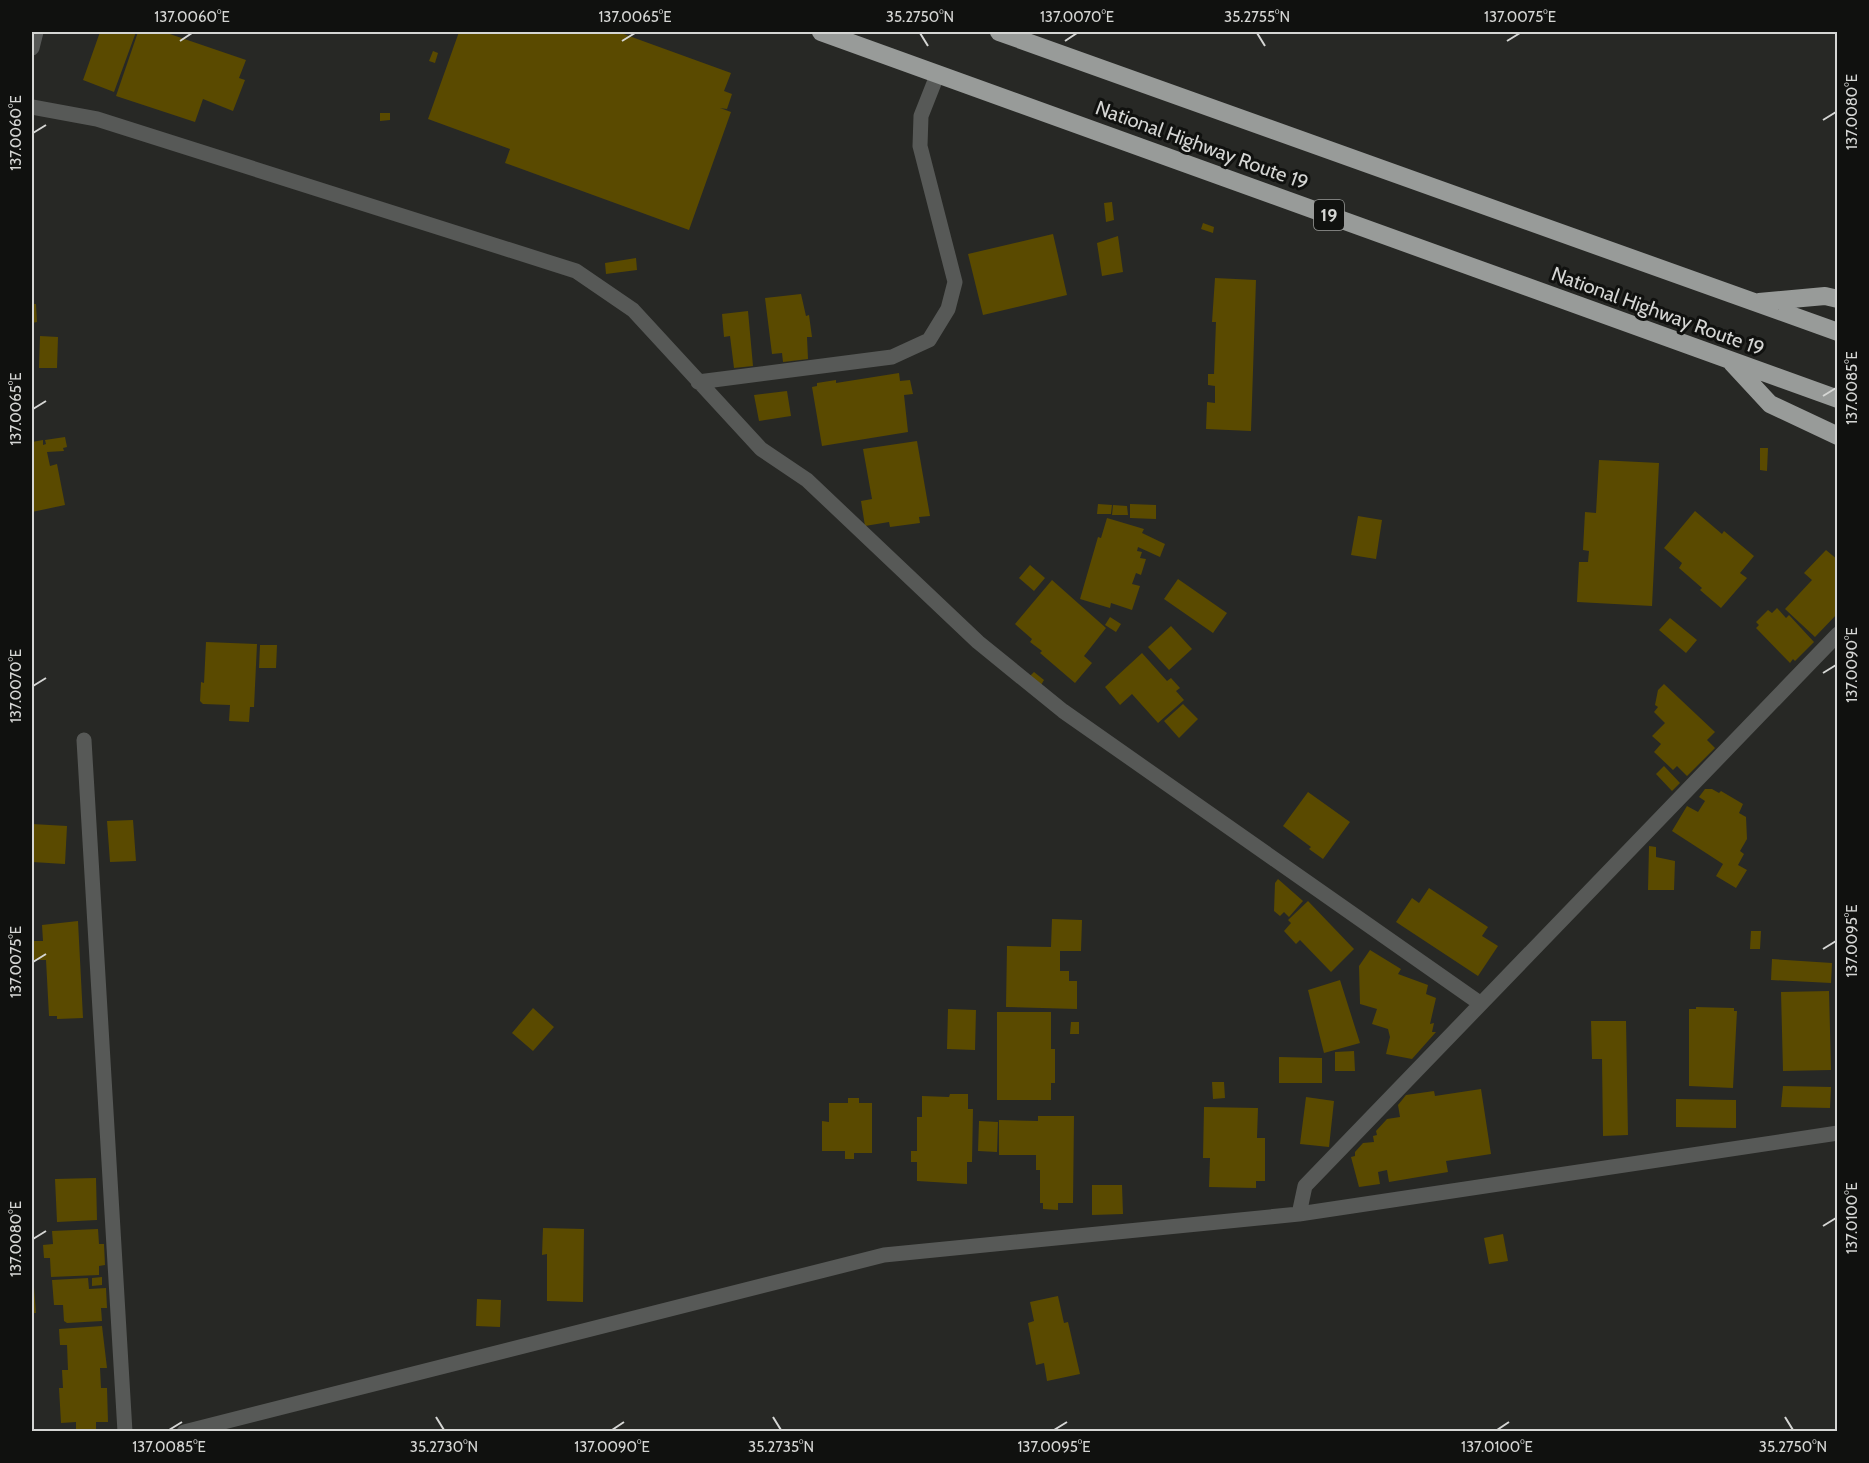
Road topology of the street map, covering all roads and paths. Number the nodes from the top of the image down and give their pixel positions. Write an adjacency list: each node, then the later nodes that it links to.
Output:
1 (36, 32): 4 (street)
2 (821, 32): 5 (highway, National Highway Route 19 / 19)
3 (999, 32): 8 (highway, National Highway Route 19)
4 (32, 48)
5 (938, 73): 10 (highway, National Highway Route 19 / 19); 11 (street)
6 (32, 107): 11 (street)
7 (1838, 299): 8 (highway)
8 (1754, 302): 9 (highway, National Highway Route 19)
9 (1838, 332)
10 (1730, 361): 12 (highway, National Highway Route 19 / 19); 13 (highway)
11 (698, 382): 16 (street)
12 (1838, 399)
13 (1838, 436)
14 (1838, 634): 16 (street)
15 (84, 740): 19 (street)
16 (1480, 1004): 18 (street)
17 (1838, 1133): 18 (street)
18 (1299, 1214): 20 (street)
19 (125, 1431)
20 (184, 1431)

